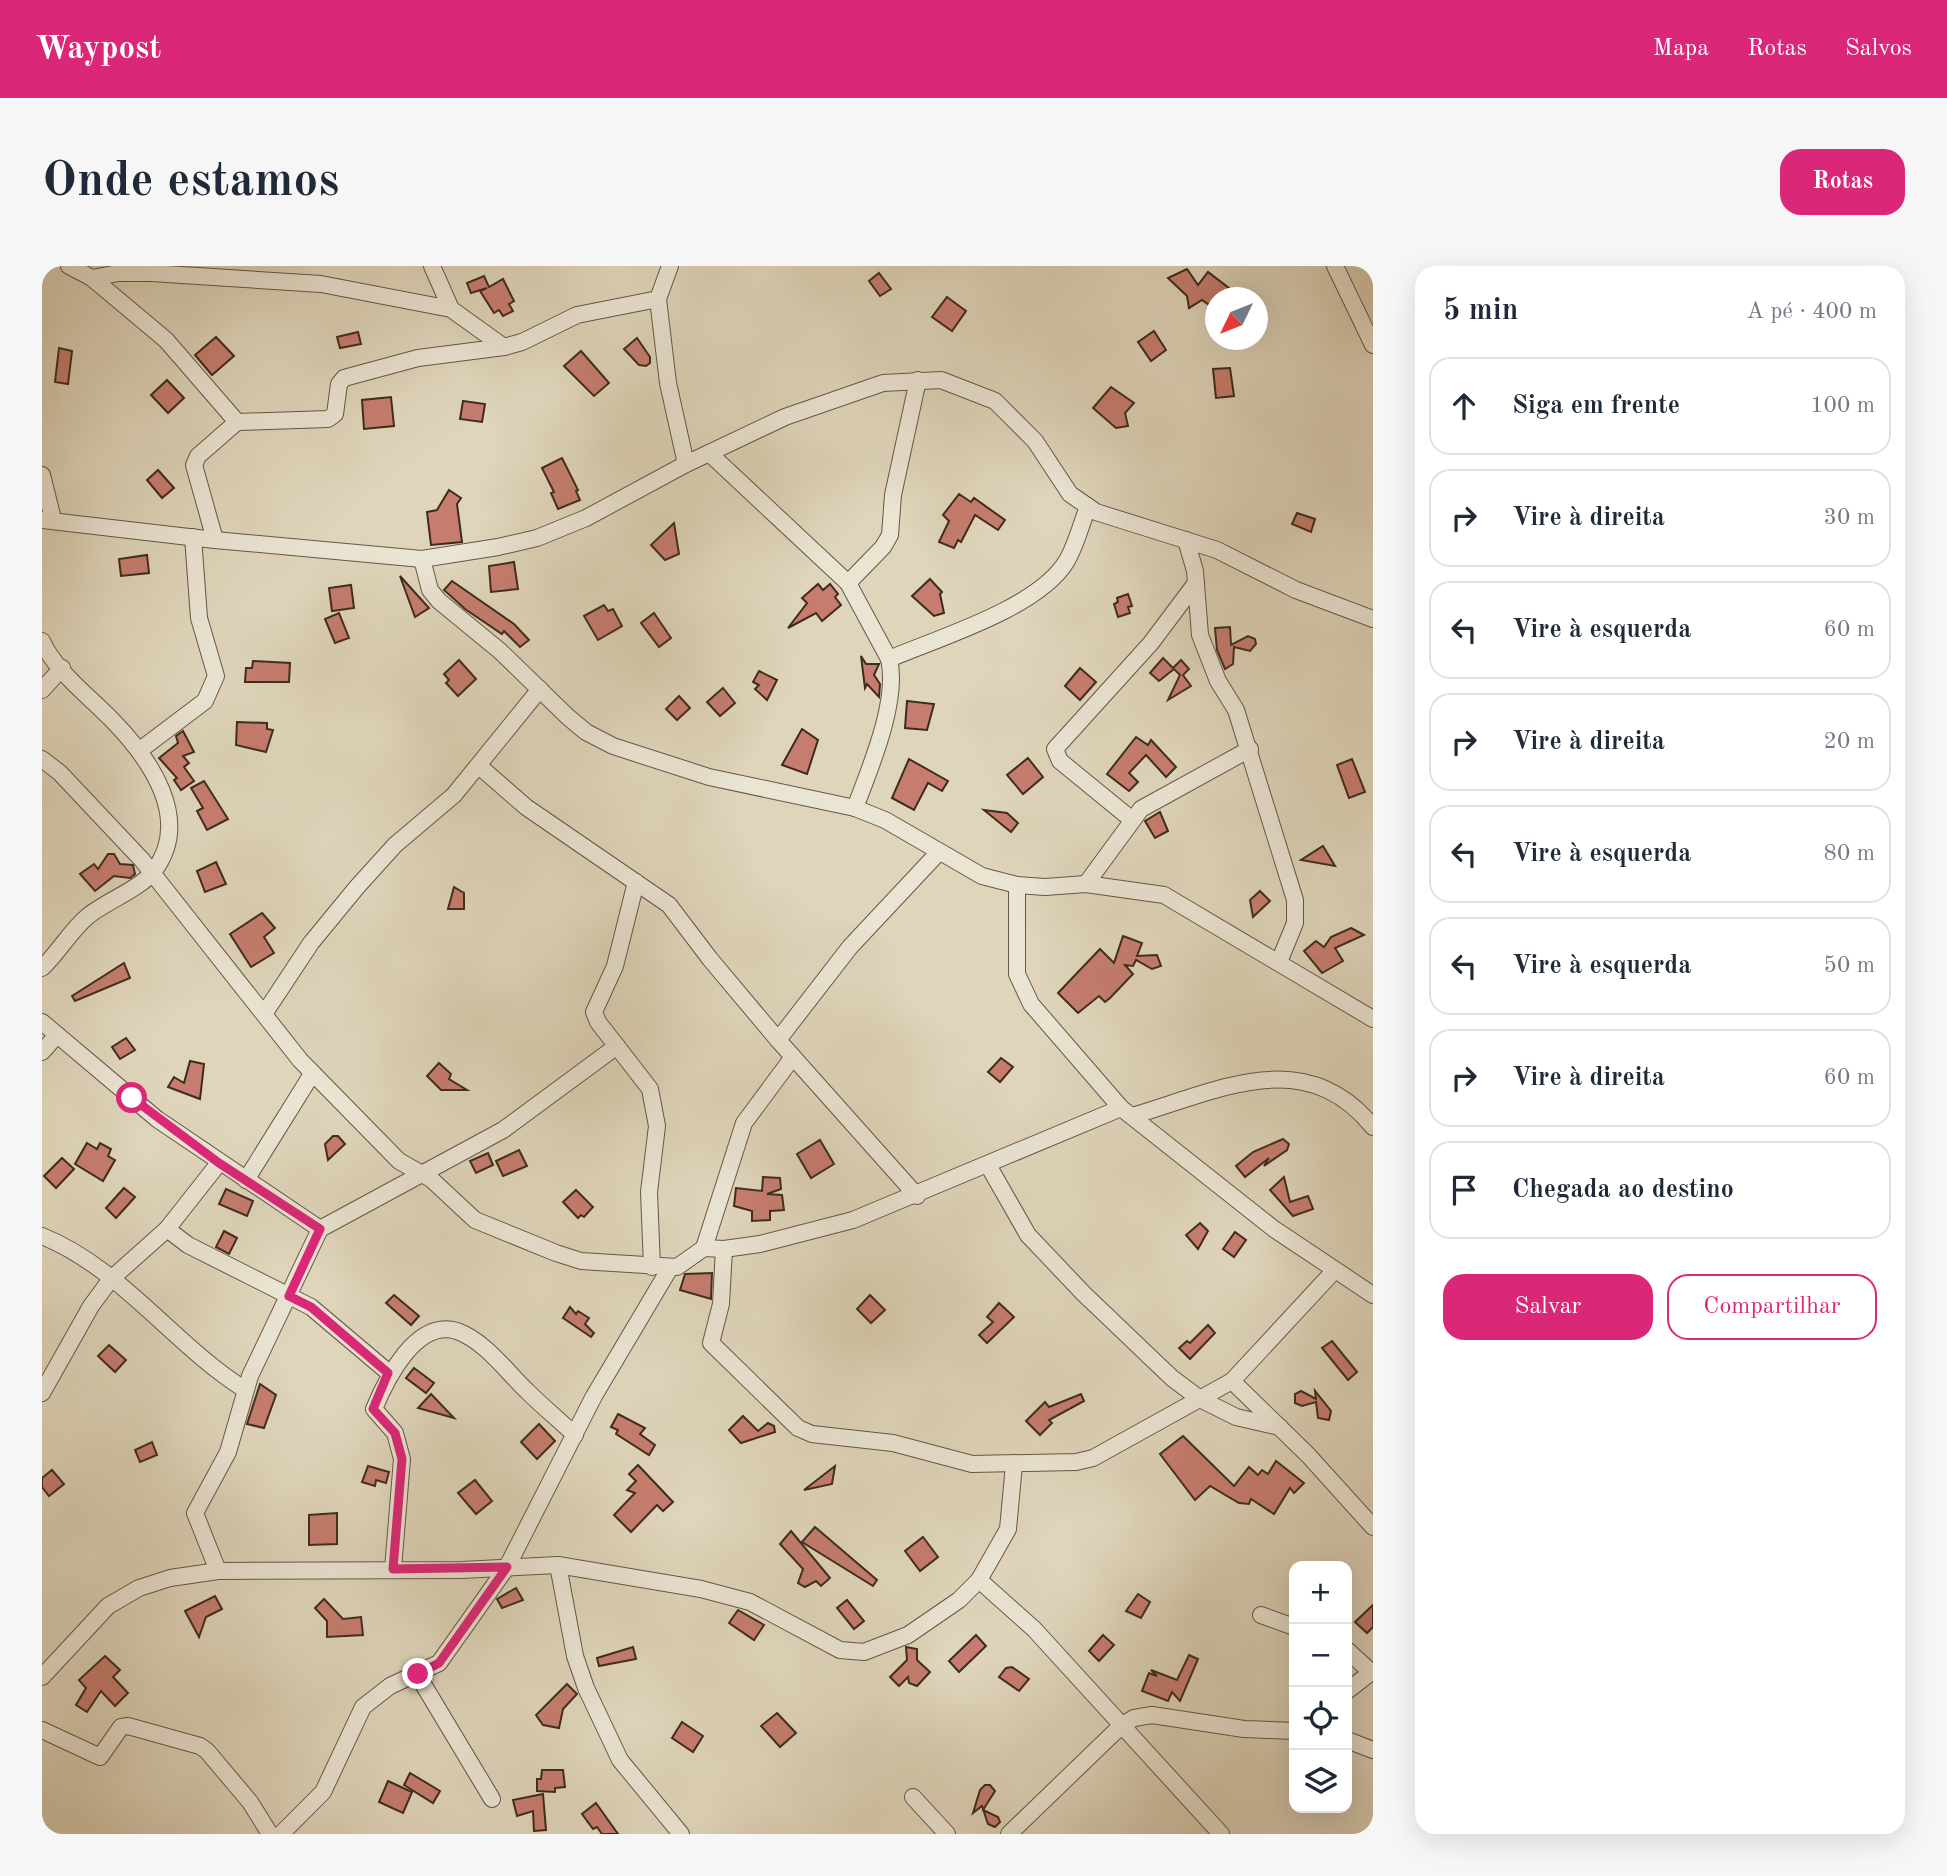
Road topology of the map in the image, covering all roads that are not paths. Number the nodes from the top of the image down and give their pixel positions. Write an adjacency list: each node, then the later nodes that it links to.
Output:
1 (69, 266): 6 (street)
2 (432, 266): 8 (street)
3 (670, 266): 7 (street)
4 (1335, 266): 9 (street)
5 (135, 270): 6 (street); 8 (street)
6 (92, 278): 12 (street)
7 (658, 299): 10 (street); 14 (street)
8 (451, 309): 10 (street)
9 (1373, 345)
10 (504, 347): 12 (street)
11 (918, 380): 13 (street); 16 (street); 22 (street)
12 (237, 422): 19 (street)
13 (709, 453): 14 (street); 22 (street)
14 (686, 464): 21 (street)
15 (42, 475): 17 (street)
16 (1088, 507): 20 (street); 26 (street)
17 (47, 519): 18 (street)
18 (193, 537): 19 (street); 31 (street)
19 (215, 540): 21 (street)
20 (1186, 540): 23 (street); 24 (street)
21 (422, 559): 28 (street)
22 (848, 583): 26 (street)
23 (1196, 583): 30 (street); 35 (street)
24 (1373, 620)
25 (42, 641): 27 (street)
26 (889, 659): 34 (street)
27 (62, 668): 29 (street); 31 (street)
28 (540, 689): 33 (street); 34 (street)
29 (42, 690)
30 (1250, 749): 35 (street); 41 (street)
31 (139, 750): 37 (street)
32 (42, 759): 37 (street)
33 (479, 766): 38 (street); 43 (street)
34 (855, 808): 36 (street)
35 (1131, 819): 39 (street)
36 (939, 853): 40 (street); 47 (street)
37 (153, 873): 42 (street); 43 (street)
38 (636, 882): 47 (street); 48 (street)
39 (1086, 884): 40 (street); 41 (street)
40 (1017, 885): 52 (street)
41 (1279, 962): 44 (street)
42 (42, 968)
43 (264, 1014): 51 (street)
44 (1373, 1019)
45 (42, 1022): 46 (street)
46 (57, 1035): 49 (street); 54 (street)
47 (778, 1040): 50 (street)
48 (617, 1045): 56 (street); 64 (street)
49 (42, 1052)
50 (793, 1057): 58 (street); 62 (street)
51 (313, 1074): 56 (street); 57 (street)
52 (1127, 1112): 53 (street); 55 (street); 66 (street)
53 (1373, 1127)
54 (219, 1163): 57 (street); 59 (street)
55 (988, 1165): 58 (street); 74 (street)
56 (422, 1172): 60 (street); 64 (street)
57 (246, 1180): 60 (street)
58 (917, 1196): 63 (street)
59 (167, 1229): 67 (street); 69 (street)
60 (320, 1229): 69 (street)
61 (42, 1236): 67 (street)
62 (704, 1248): 63 (street); 65 (street)
63 (724, 1249): 77 (street)
64 (652, 1267): 65 (street)
65 (670, 1268): 76 (street)
66 (1335, 1270): 68 (street); 71 (street)
67 (111, 1279): 72 (street); 73 (street)
68 (1372, 1293)
69 (289, 1296): 70 (street); 72 (street)
70 (388, 1373): 76 (street); 81 (street)
71 (1232, 1381): 74 (street); 75 (street)
72 (244, 1390): 82 (street)
73 (42, 1393)
74 (1200, 1399): 75 (street); 77 (street)
75 (1280, 1427): 78 (street)
76 (575, 1435): 80 (street)
77 (1014, 1464): 83 (street)
78 (1373, 1527)
79 (558, 1565): 80 (street); 83 (street); 100 (street)
80 (507, 1567): 81 (street); 88 (street)
81 (393, 1569): 82 (street)
82 (218, 1571): 89 (street)
83 (979, 1580): 91 (street)
84 (1261, 1615): 85 (street)
85 (1289, 1625)
86 (1352, 1654): 87 (street)
87 (1372, 1672): 90 (street)
88 (418, 1674): 97 (street); 99 (street)
89 (42, 1676)
90 (1352, 1687)
91 (1121, 1726): 93 (street); 102 (street); 103 (street)
92 (42, 1730): 98 (street)
93 (1289, 1731)
94 (1352, 1742): 95 (street)
95 (1373, 1750)
96 (914, 1797): 101 (street)
97 (492, 1800)
98 (270, 1834)
99 (281, 1834)
100 (681, 1834)
101 (947, 1834)
102 (1009, 1834)
103 (1221, 1834)

